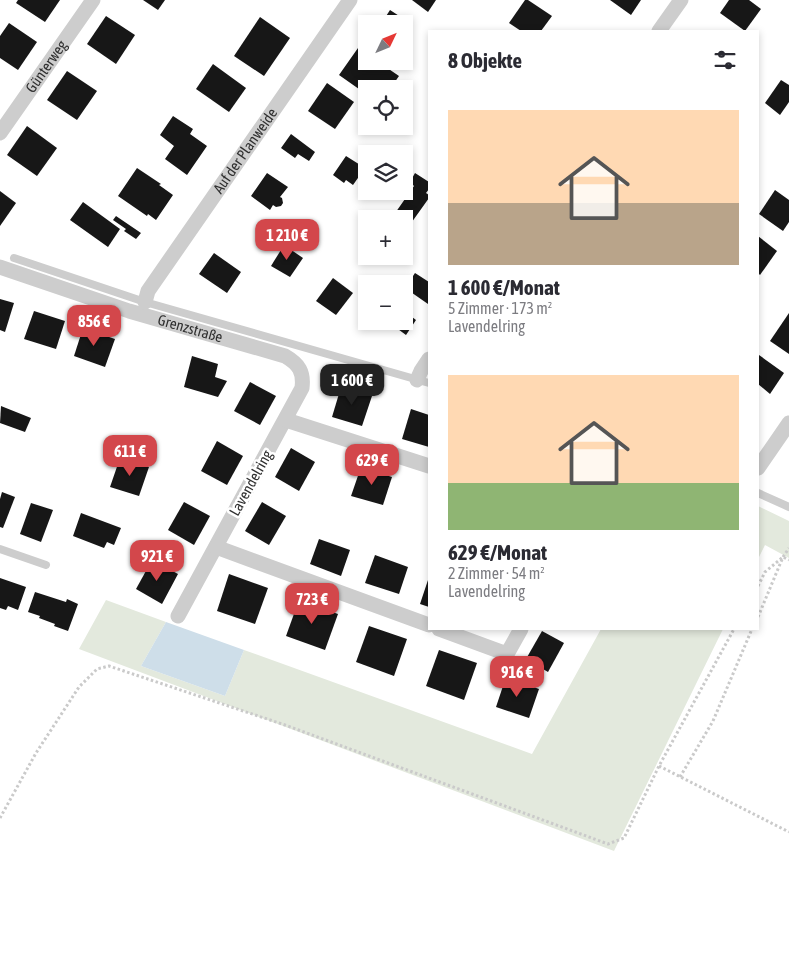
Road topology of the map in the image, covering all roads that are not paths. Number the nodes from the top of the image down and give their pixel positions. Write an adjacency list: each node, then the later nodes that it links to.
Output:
1 (92, 0): 5 (street, Günterweg)
2 (350, 0): 8 (street, Auf der Planweide)
3 (681, 0): 4 (street)
4 (660, 30)
5 (0, 133)
6 (14, 258): 8 (lane)
7 (0, 267): 11 (street, Grenzstraße)
8 (145, 302): 10 (lane)
9 (428, 360): 10 (street)
10 (423, 382)
11 (302, 388): 12 (street, Lavendelring)
12 (286, 420): 14 (street); 18 (street, Lavendelring)
13 (789, 423): 15 (street)
14 (428, 466)
15 (759, 467)
16 (759, 493): 17 (lane)
17 (789, 507)
18 (216, 547): 21 (street, Lavendelring); 22 (street)
19 (0, 549): 20 (lane)
20 (46, 565)
21 (178, 616)
22 (428, 625)
23 (441, 630): 24 (street)
24 (520, 630)

